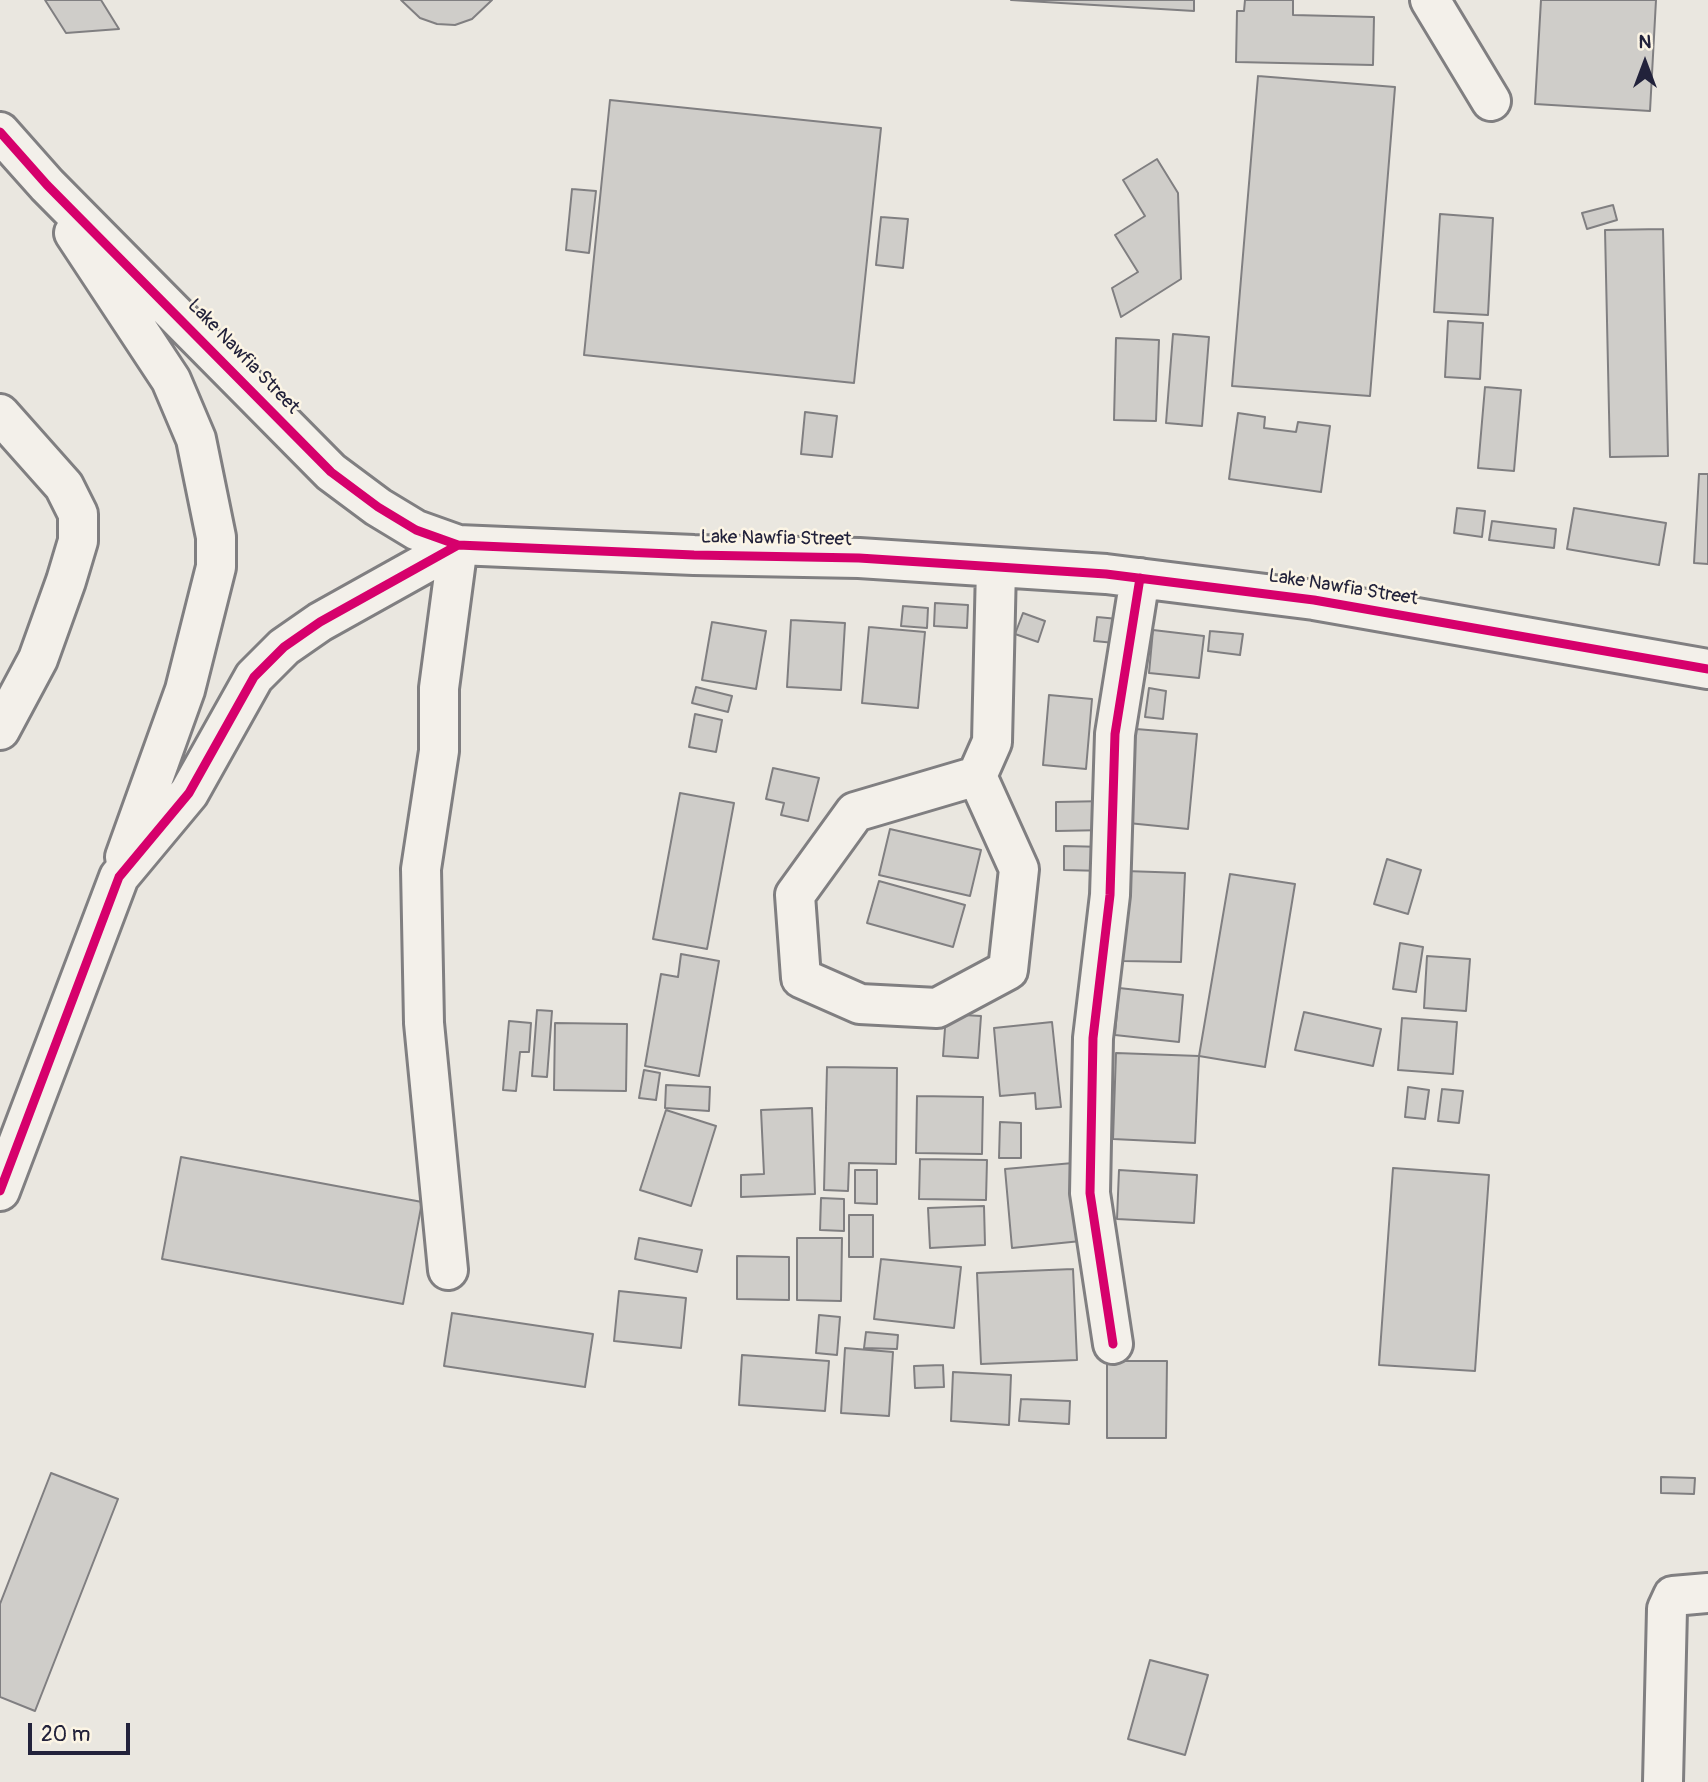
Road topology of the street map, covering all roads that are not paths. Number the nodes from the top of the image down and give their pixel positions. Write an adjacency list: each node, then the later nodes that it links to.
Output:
1 (1430, 0): 2 (street)
2 (1491, 101)
3 (0, 132): 4 (street, Lake Nawfia Street)
4 (47, 185): 6 (street, Lake Nawfia Street); 12 (street)
5 (0, 414): 10 (street)
6 (457, 545): 7 (street, Lake Nawfia Street); 12 (street); 14 (street)
7 (996, 567): 8 (street, Lake Nawfia Street); 11 (street)
8 (1140, 578): 9 (street, Lake Nawfia Street); 15 (street)
9 (1708, 669)
10 (0, 730)
11 (976, 776): 11 (street)
12 (119, 877): 13 (street)
13 (0, 1191)
14 (449, 1270)
15 (1113, 1344)
16 (1708, 1593): 17 (street)
17 (1663, 1782)

